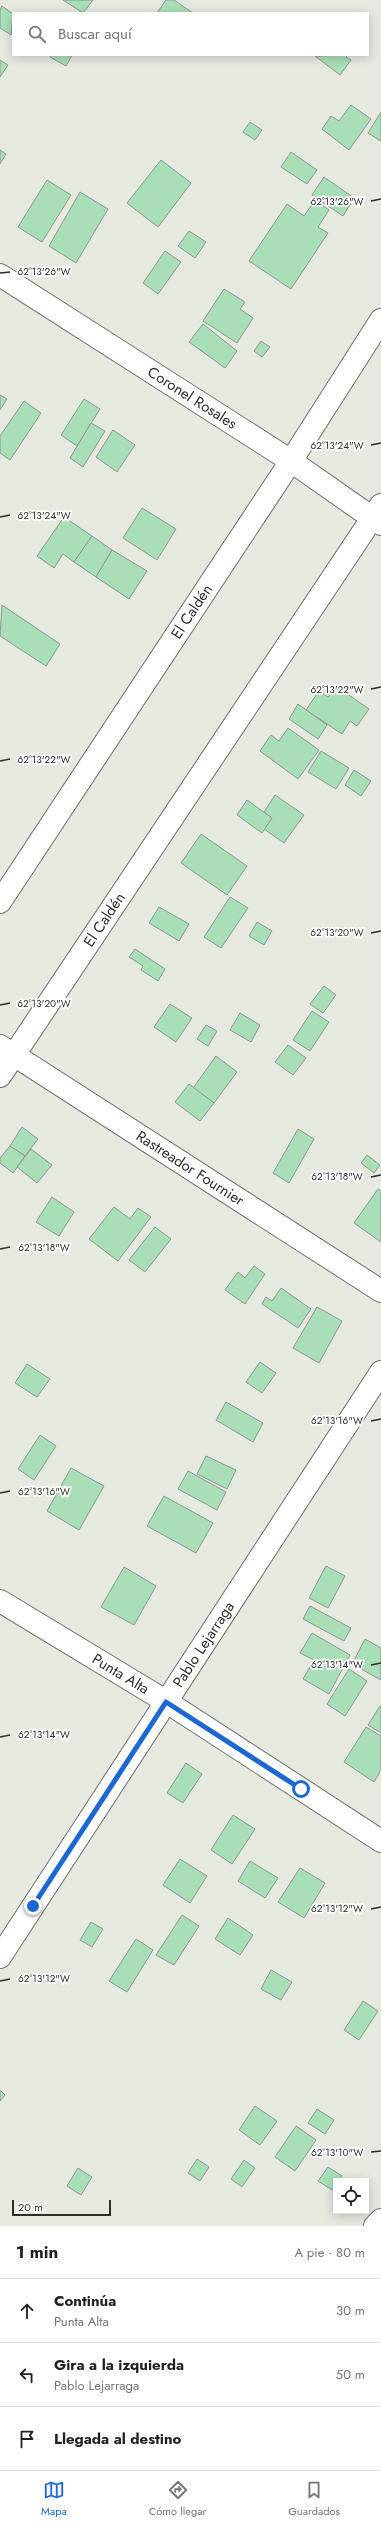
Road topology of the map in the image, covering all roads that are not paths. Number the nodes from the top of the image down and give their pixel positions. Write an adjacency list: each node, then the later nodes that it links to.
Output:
1 (0, 276): 3 (street, Coronel Rosales)
2 (381, 320): 3 (street, El Caldén)
3 (291, 461): 4 (street, Coronel Rosales); 5 (street, El Caldén)
4 (378, 516): 6 (street, El Caldén)
5 (0, 902)
6 (7, 1050): 7 (street, El Caldén); 8 (street, Rastreador Fournier)
7 (0, 1076)
8 (381, 1291)
9 (381, 1372): 11 (street, Pablo Lejarraga)
10 (0, 1601): 11 (street, Punta Alta)
11 (166, 1702): 12 (street, Punta Alta); 13 (street, Pablo Lejarraga)
12 (381, 1841)
13 (0, 1957)
14 (381, 2220): 15 (street)
15 (375, 2226)

